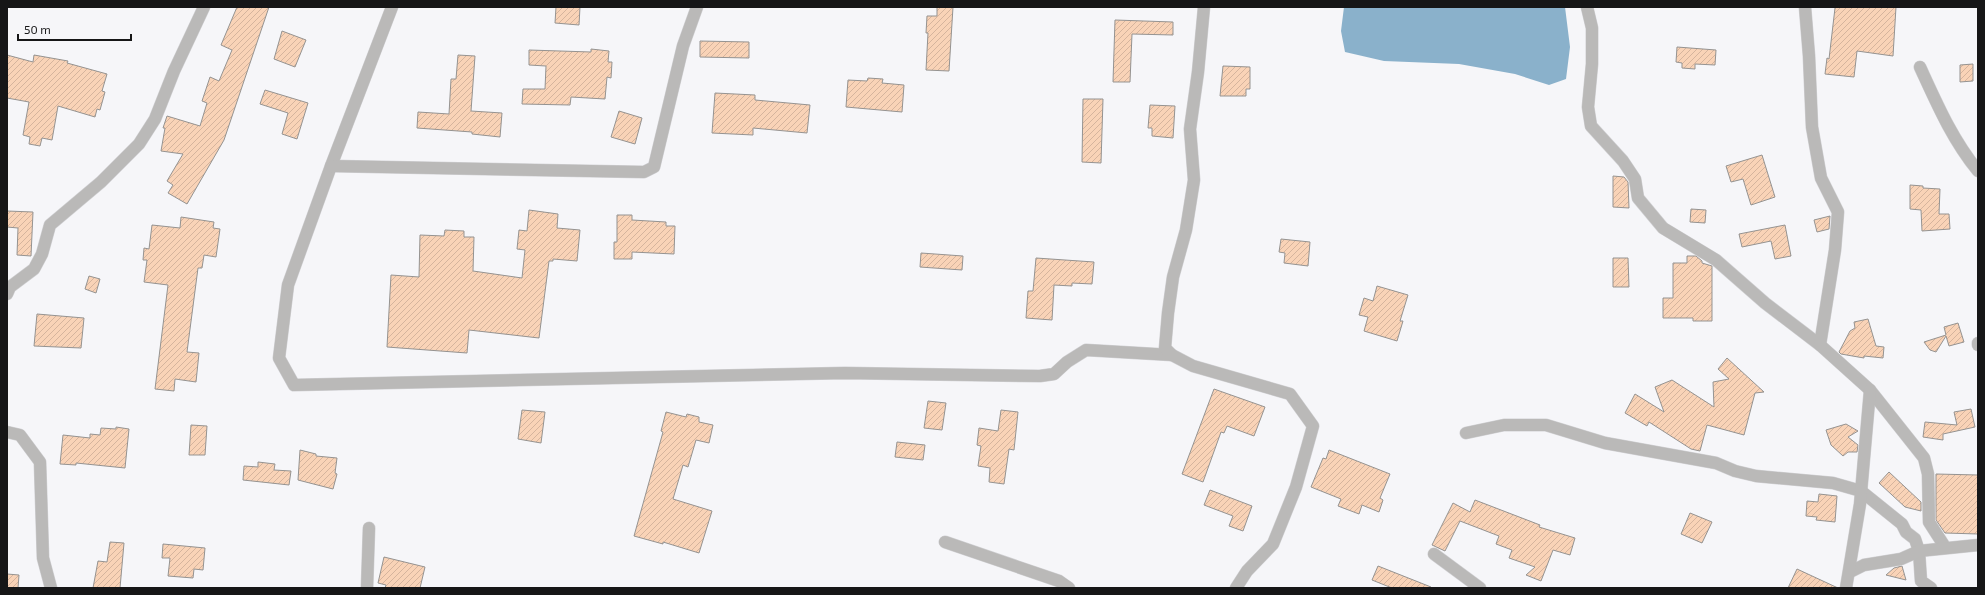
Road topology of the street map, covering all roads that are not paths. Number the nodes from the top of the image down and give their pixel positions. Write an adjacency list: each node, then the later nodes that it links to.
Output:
1 (204, 7): 10 (street)
2 (392, 7): 8 (street)
3 (697, 7): 8 (street)
4 (1204, 7): 12 (street)
5 (1587, 7): 11 (street)
6 (1805, 7): 11 (street)
7 (1920, 67): 9 (street)
8 (331, 166): 12 (street)
9 (1978, 171)
10 (7, 294)
11 (1820, 345): 13 (street)
12 (1172, 356): 27 (street)
13 (1870, 390): 16 (street); 20 (street)
14 (7, 432): 24 (street)
15 (1466, 433): 16 (street)
16 (1861, 491): 21 (street); 23 (street)
17 (369, 528): 25 (street)
18 (945, 542): 26 (street)
19 (1978, 545): 20 (street)
20 (1945, 547): 21 (street)
21 (1919, 550): 23 (street); 30 (street)
22 (1434, 554): 28 (street)
23 (1850, 572): 29 (street)
24 (51, 588)
25 (367, 588)
26 (1069, 588)
27 (1236, 588)
28 (1480, 588)
29 (1846, 588)
30 (1931, 588)

